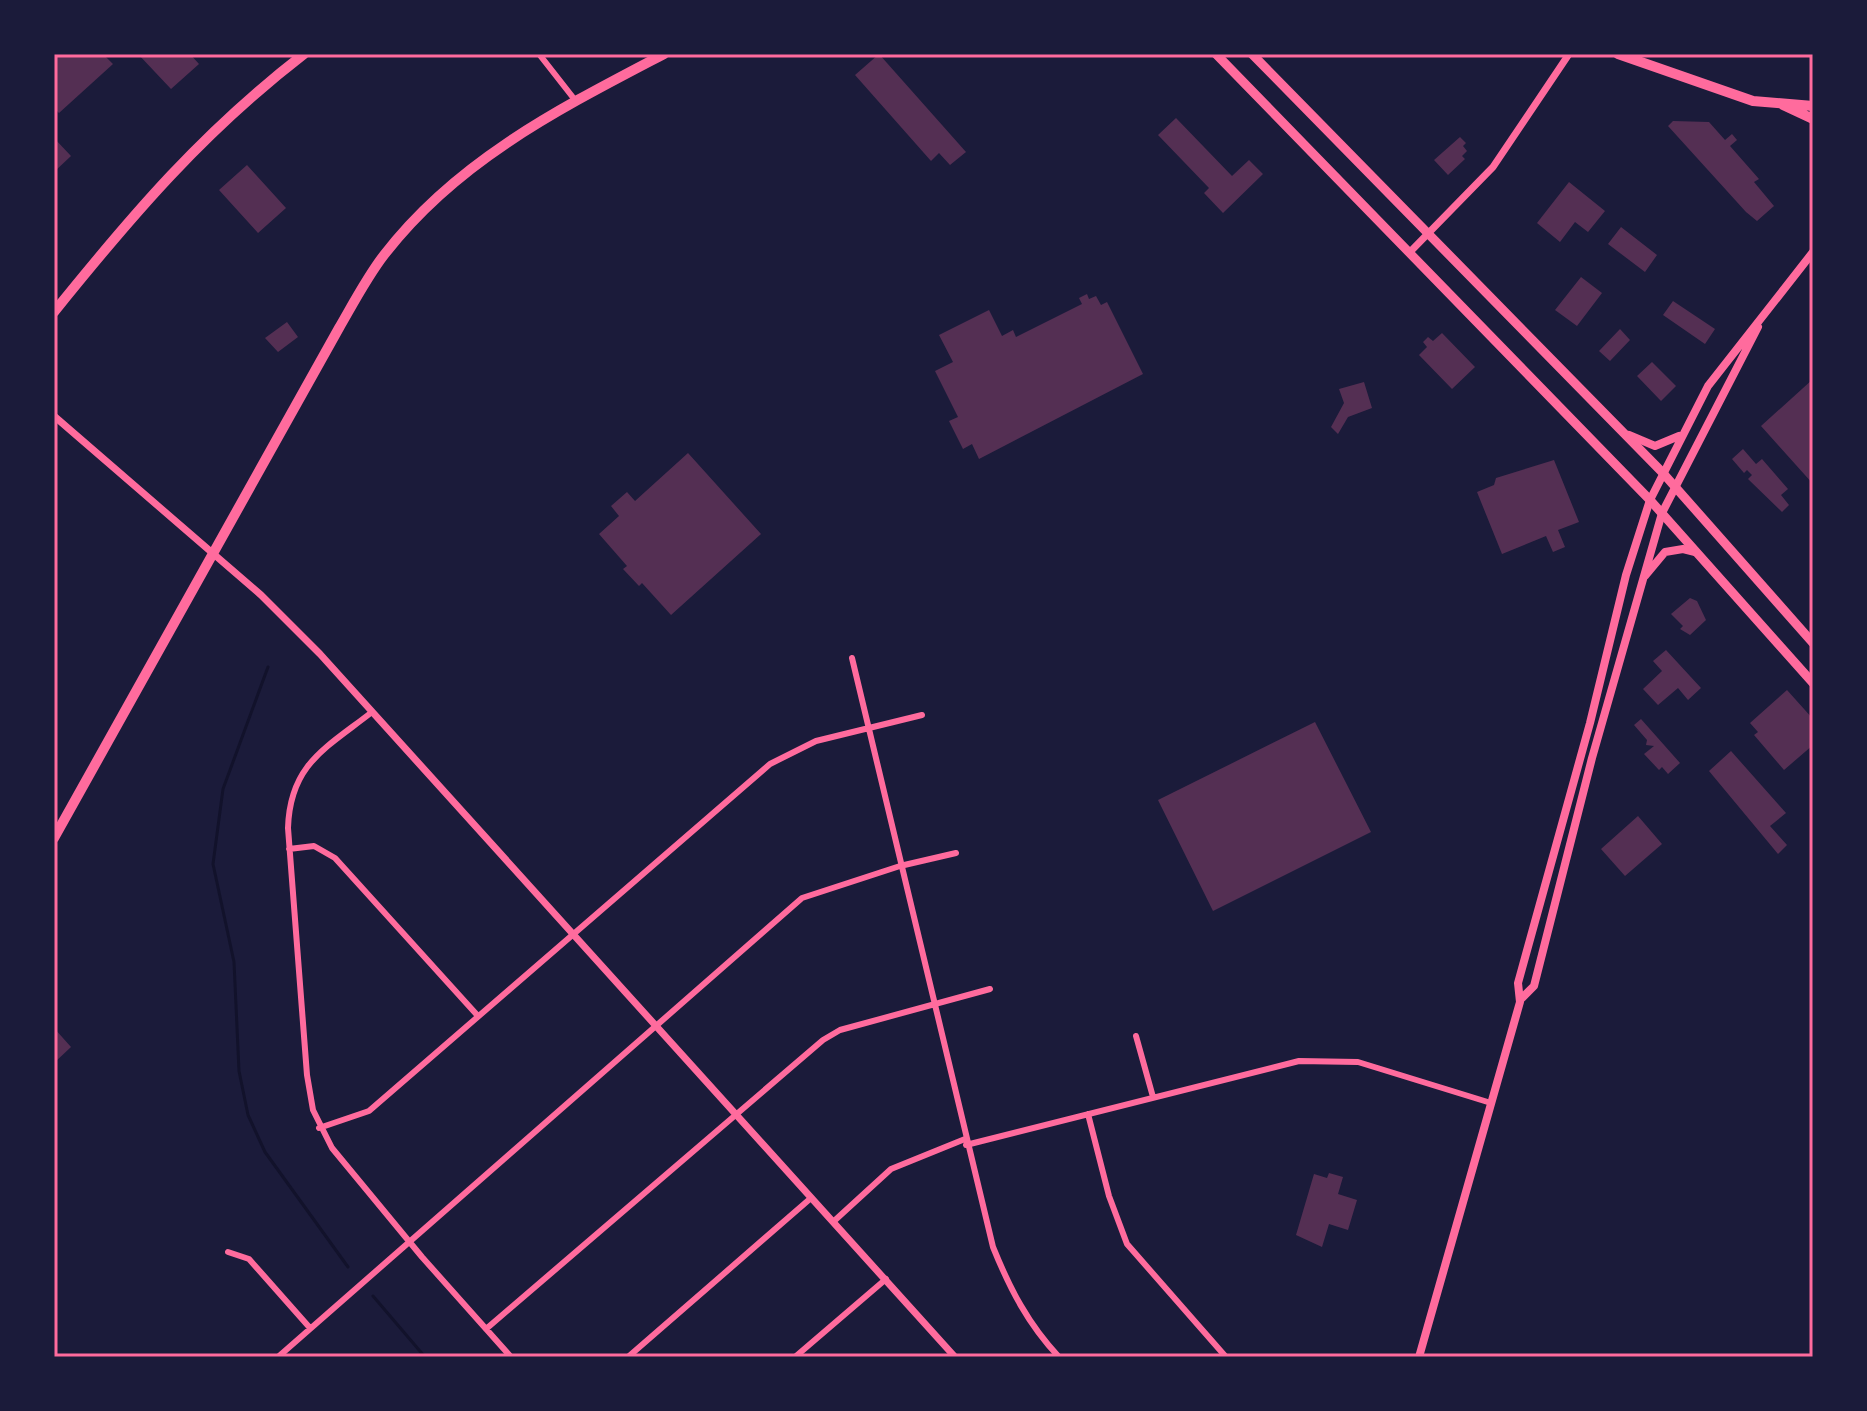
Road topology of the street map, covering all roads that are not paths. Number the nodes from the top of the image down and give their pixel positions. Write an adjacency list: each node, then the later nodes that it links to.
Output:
1 (304, 54): 15 (highway)
2 (539, 54): 8 (street)
3 (664, 54): 8 (highway)
4 (1216, 54): 13 (main road)
5 (1252, 54): 12 (main road)
6 (1569, 54): 12 (street)
7 (1618, 54): 9 (highway)
8 (575, 100): 24 (highway)
9 (1781, 104): 10 (highway); 11 (highway)
10 (1813, 106)
11 (1813, 119)
12 (1428, 234): 13 (street); 18 (main road)
13 (1410, 252): 22 (main road)
14 (1813, 252): 16 (main road)
15 (54, 312)
16 (1766, 312): 19 (main road); 21 (main road)
17 (54, 416): 24 (street)
18 (1618, 427): 19 (main road); 20 (main road)
19 (1683, 433): 20 (main road)
20 (1662, 472): 21 (main road); 22 (main road)
21 (1675, 487): 23 (main road); 27 (main road)
22 (1650, 500): 23 (main road); 39 (main road)
23 (1662, 513): 25 (main road); 26 (main road)
24 (213, 554): 30 (street); 33 (highway)
25 (1700, 555): 26 (main road); 29 (main road)
26 (1640, 583): 39 (main road)
27 (1813, 643)
28 (852, 658): 32 (street)
29 (1813, 683)
30 (372, 712): 34 (street); 37 (street)
31 (922, 715): 32 (street)
32 (868, 728): 36 (street); 37 (street)
33 (54, 838)
34 (289, 849): 41 (street); 48 (street)
35 (956, 853): 36 (street)
36 (900, 866): 40 (street); 42 (street)
37 (573, 934): 41 (street); 42 (street)
38 (990, 989): 40 (street)
39 (1521, 999): 45 (main road)
40 (932, 1004): 47 (street); 49 (street)
41 (478, 1016): 48 (street)
42 (654, 1025): 47 (street); 52 (street)
43 (1136, 1036): 44 (street)
44 (1153, 1097): 45 (street); 46 (street)
45 (1491, 1103): 64 (main road)
46 (1088, 1114): 49 (street); 63 (street)
47 (737, 1116): 50 (street); 56 (street)
48 (319, 1128): 52 (street)
49 (966, 1142): 51 (street); 62 (street)
50 (811, 1198): 51 (street); 59 (street)
51 (833, 1222): 54 (street)
52 (408, 1241): 55 (street); 56 (street)
53 (228, 1252): 55 (street)
54 (886, 1279): 60 (street); 61 (street)
55 (310, 1328): 57 (street)
56 (486, 1329): 58 (street)
57 (278, 1357)
58 (511, 1357)
59 (628, 1357)
60 (795, 1357)
61 (955, 1357)
62 (1059, 1357)
63 (1226, 1357)
64 (1419, 1357)

